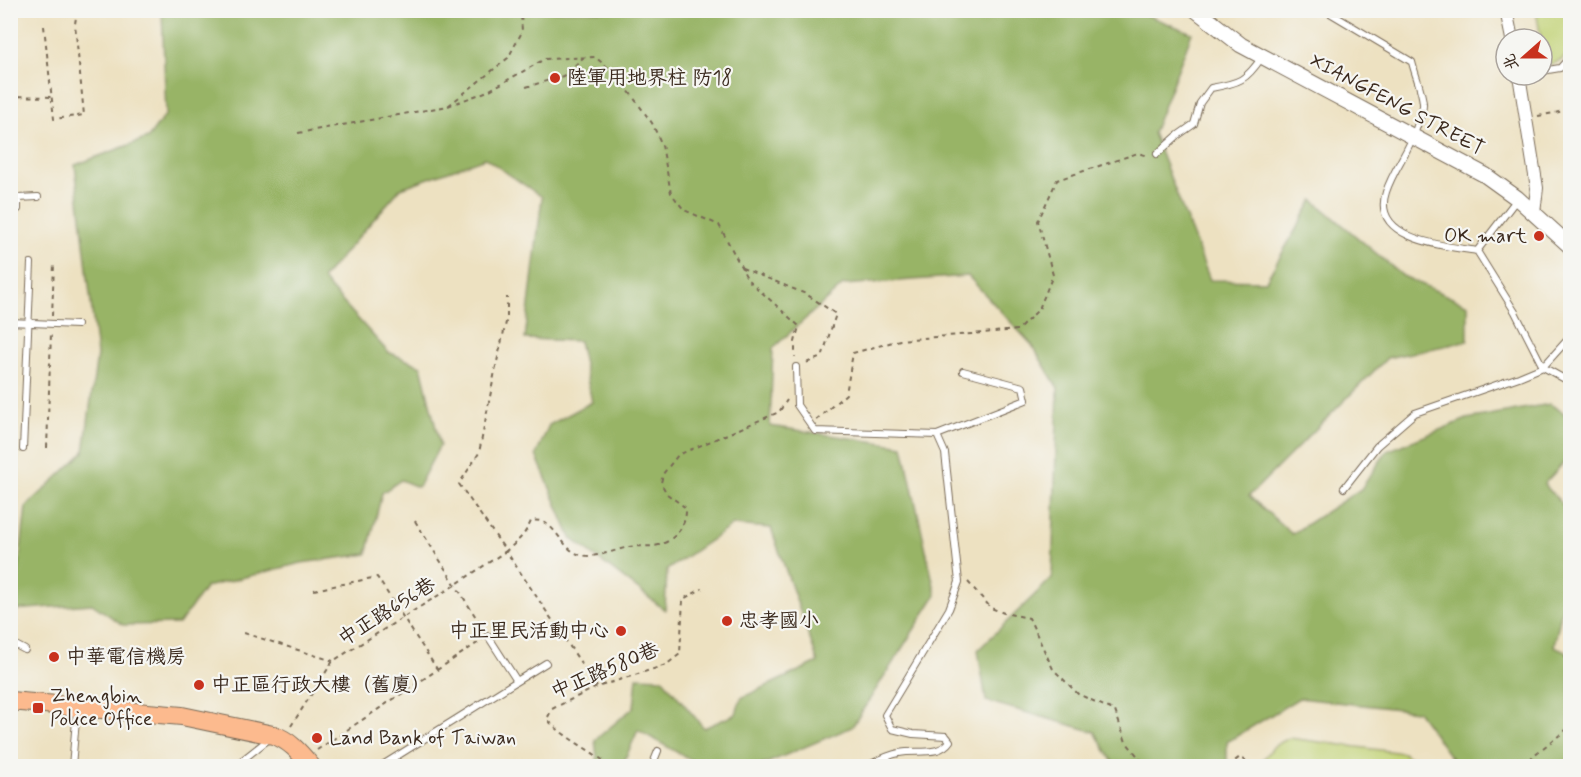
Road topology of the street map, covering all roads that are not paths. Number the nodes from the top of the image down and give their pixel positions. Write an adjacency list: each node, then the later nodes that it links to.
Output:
1 (1196, 10): 5 (street, XIANGFENG STREET)
2 (1325, 10): 9 (lane)
3 (1506, 10): 4 (street)
4 (1510, 27)
5 (1262, 56): 9 (street, XIANGFENG STREET); 10 (lane)
6 (1570, 57): 7 (lane)
7 (1554, 69)
8 (1521, 87): 14 (street)
9 (1413, 136): 12 (street, XIANGFENG STREET); 16 (lane)
10 (1157, 154)
11 (38, 197): 13 (lane)
12 (1517, 198): 14 (street, XIANGFENG STREET); 16 (lane)
13 (10, 209)
14 (1534, 213): 15 (street, XIANGFENG STREET)
15 (1570, 246)
16 (1477, 250): 23 (lane)
17 (31, 263): 19 (lane)
18 (10, 322): 19 (lane)
19 (28, 323): 20 (lane); 27 (lane)
20 (77, 325)
21 (1570, 337): 23 (lane)
22 (796, 367): 26 (lane)
23 (1543, 367): 25 (lane); 28 (lane)
24 (963, 371): 26 (lane)
25 (1570, 382)
26 (937, 435): 43 (lane)
27 (23, 449)
28 (1344, 488)
29 (488, 636): 33 (lane)
30 (10, 642): 31 (lane)
31 (25, 650)
32 (546, 663): 33 (lane)
33 (517, 681): 41 (lane)
34 (10, 700): 35 (main road)
35 (78, 706): 36 (main road); 39 (lane)
36 (278, 737): 38 (main road); 40 (lane)
37 (658, 751): 42 (lane)
38 (308, 763)
39 (72, 766)
40 (235, 766)
41 (381, 766)
42 (652, 766)
43 (867, 766)

